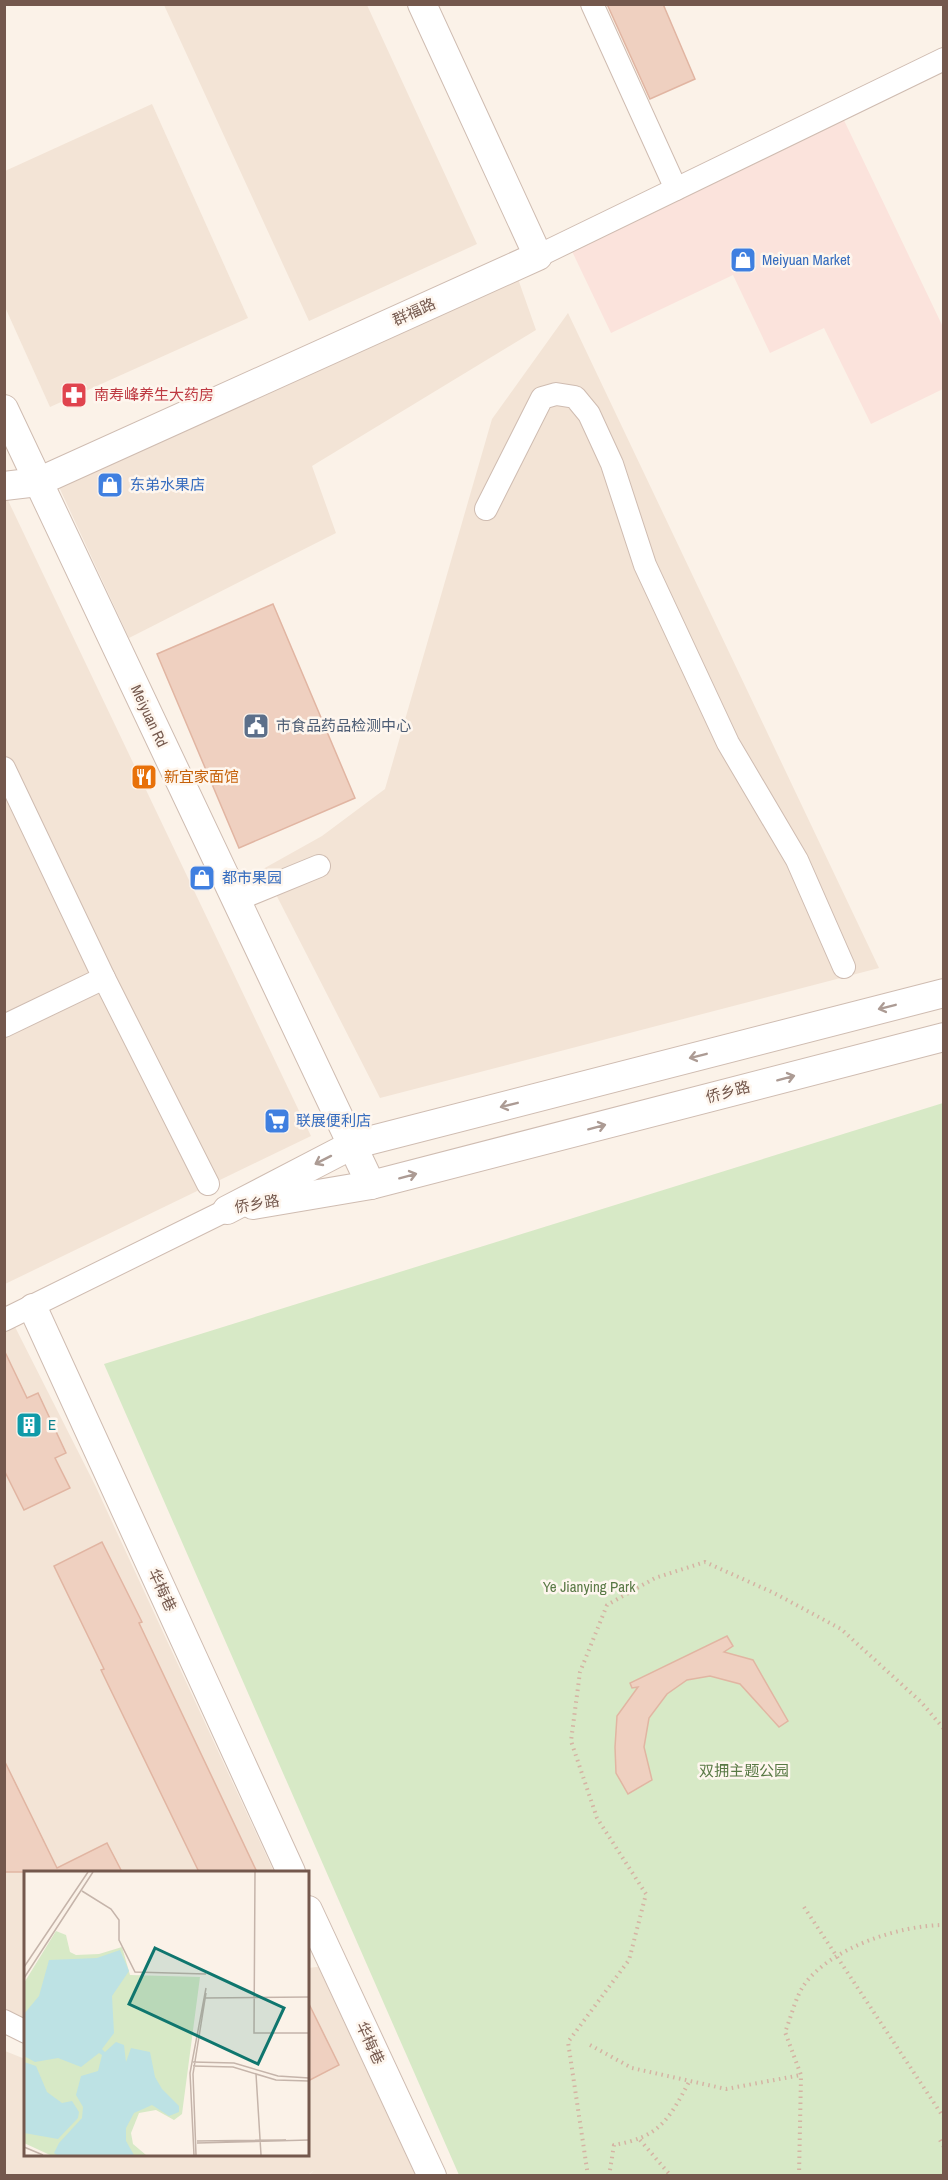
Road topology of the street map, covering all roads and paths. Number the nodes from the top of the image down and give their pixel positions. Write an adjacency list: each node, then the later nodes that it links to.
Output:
1 (422, 4): 5 (street)
2 (592, 4): 4 (street)
3 (944, 59): 4 (street)
4 (676, 189): 5 (street)
5 (538, 256): 7 (street, 群福路)
6 (4, 409): 7 (street, Meiyuan Rd)
7 (38, 482): 8 (street, 群福路); 18 (street, Meiyuan Rd)
8 (4, 486)
9 (486, 509): 13 (street)
10 (4, 768): 14 (street)
11 (319, 866): 12 (street)
12 (246, 896)
13 (844, 967)
14 (104, 978): 16 (street); 19 (street)
15 (944, 993): 18 (street, 侨乡路, one-way to 18)
16 (4, 1026)
17 (944, 1036): 20 (street, 侨乡路, one-way to 17)
18 (352, 1145): 20 (street, Meiyuan Rd); 21 (street, 侨乡路, one-way to 21)
19 (208, 1184)
20 (371, 1185): 21 (street, 侨乡路)
21 (227, 1210): 22 (street)
22 (33, 1308): 23 (street); 25 (street, 华梅巷)
23 (4, 1320)
24 (944, 1729): 41 (path)
25 (291, 1871)
26 (804, 1907): 30 (path)
27 (309, 1915): 29 (street, 华梅巷)
28 (944, 1925): 30 (path)
29 (314, 1940): 40 (street, 华梅巷)
30 (837, 1956): 34 (path); 36 (path)
31 (4, 2021): 32 (street)
32 (24, 2031)
33 (590, 2045): 35 (path)
34 (801, 2075): 35 (path); 44 (path)
35 (689, 2082): 37 (path)
36 (944, 2118)
37 (640, 2140): 42 (path); 43 (path)
38 (940, 2140): 39 (path)
39 (944, 2147)
40 (432, 2175)
41 (588, 2175)
42 (609, 2175)
43 (671, 2175)
44 (799, 2175)

